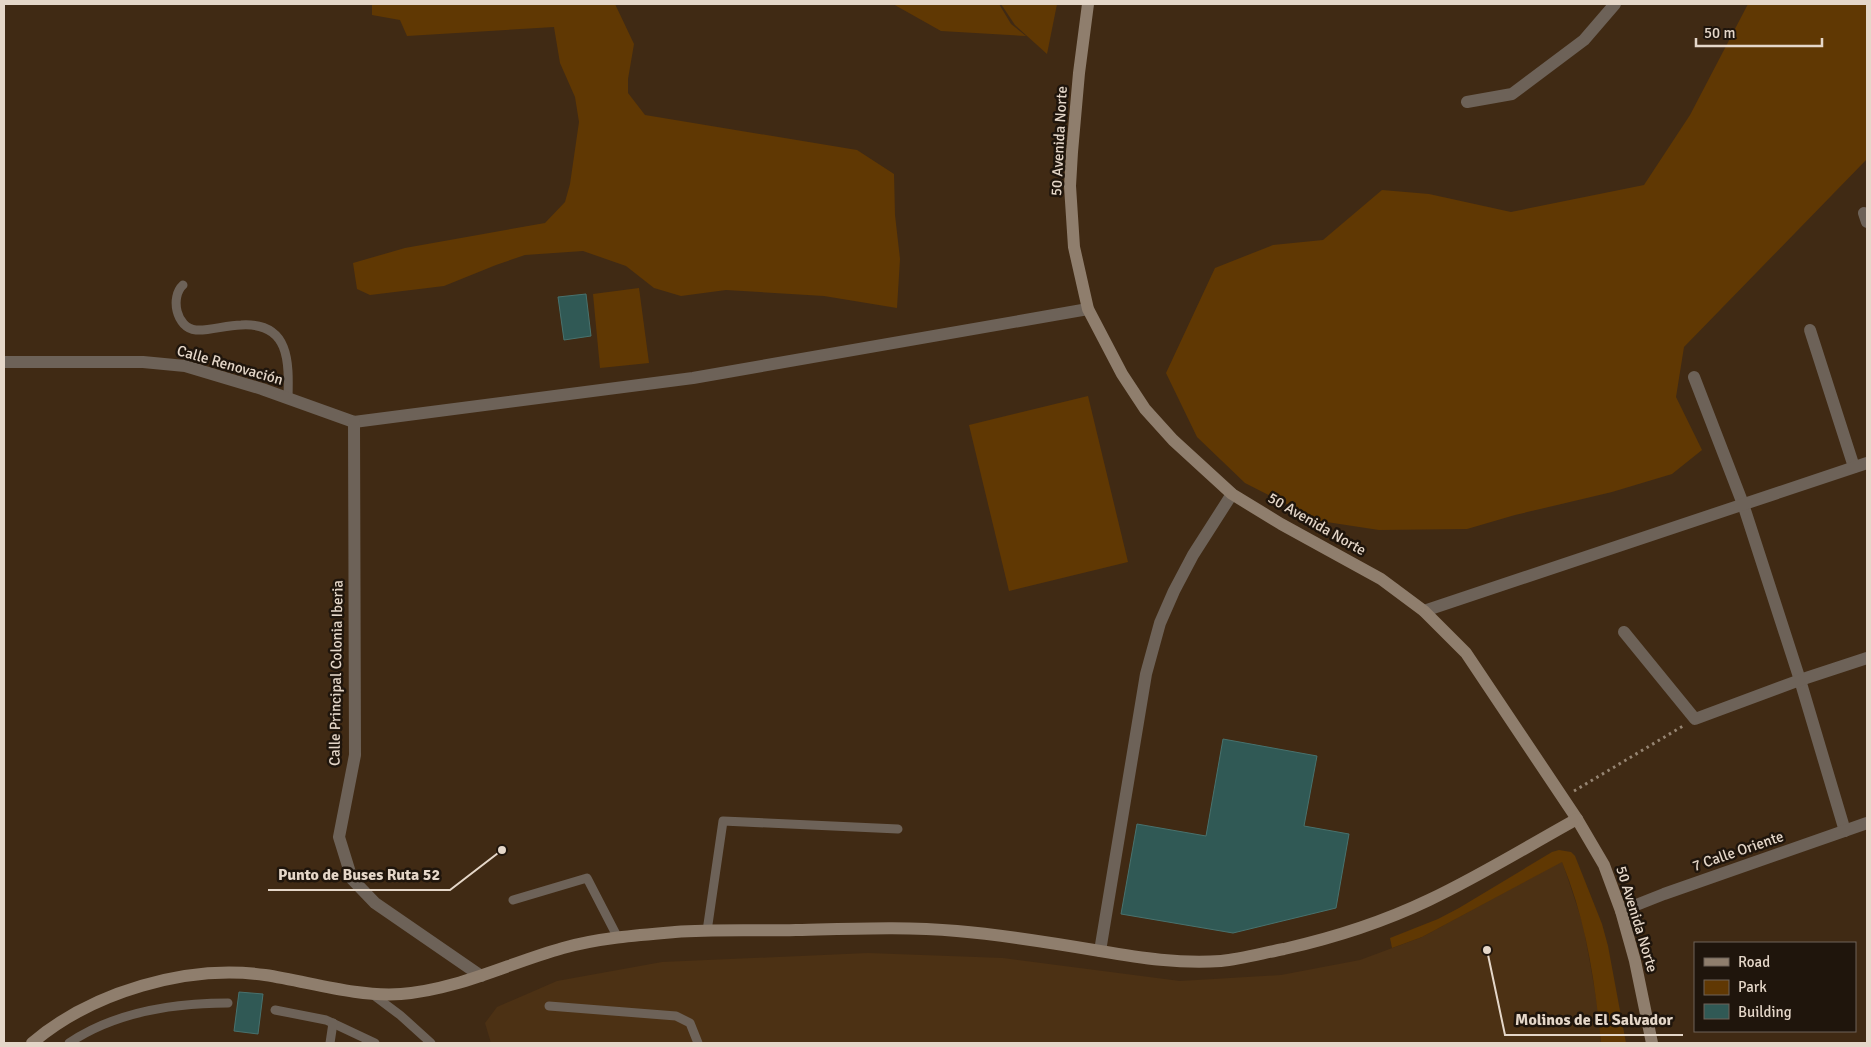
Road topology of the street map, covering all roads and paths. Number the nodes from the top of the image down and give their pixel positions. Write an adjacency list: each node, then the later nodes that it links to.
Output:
1 (1088, 4): 5 (street, 50 Avenida Norte)
2 (1615, 4): 3 (street)
3 (1467, 102)
4 (183, 285): 9 (lane)
5 (1088, 309): 10 (street); 13 (street, 50 Avenida Norte)
6 (1810, 330): 12 (street)
7 (4, 362): 9 (street, Calle Renovación)
8 (1694, 377): 14 (street)
9 (288, 398): 10 (street, Calle Renovación)
10 (354, 422): 30 (street, Calle Principal Colonia Iberia)
11 (1867, 463): 12 (street)
12 (1854, 467): 14 (street)
13 (1232, 494): 15 (street, 50 Avenida Norte); 29 (street)
14 (1743, 504): 15 (street); 18 (street)
15 (1424, 611): 21 (street, 50 Avenida Norte)
16 (1624, 632): 19 (street)
17 (1867, 658): 18 (street)
18 (1800, 680): 19 (street); 24 (street)
19 (1695, 719): 20 (path)
20 (1587, 784)
21 (1577, 818): 26 (street, 50 Avenida Norte); 29 (street)
22 (1867, 823): 24 (street, 7 Calle Oriente)
23 (898, 829): 27 (lane)
24 (1845, 831): 26 (street, 7 Calle Oriente)
25 (513, 900): 28 (lane)
26 (1621, 911): 42 (street, 50 Avenida Norte)
27 (707, 931): 28 (street); 29 (street)
28 (618, 938): 30 (street)
29 (1100, 951)
30 (481, 976): 31 (street)
31 (371, 994): 36 (street); 40 (lane)
32 (228, 1003): 37 (lane)
33 (549, 1006): 41 (lane)
34 (275, 1010): 35 (lane)
35 (333, 1023): 38 (lane); 39 (lane)
36 (32, 1043)
37 (69, 1043)
38 (330, 1043)
39 (375, 1043)
40 (432, 1043)
41 (698, 1043)
42 (1652, 1043)

